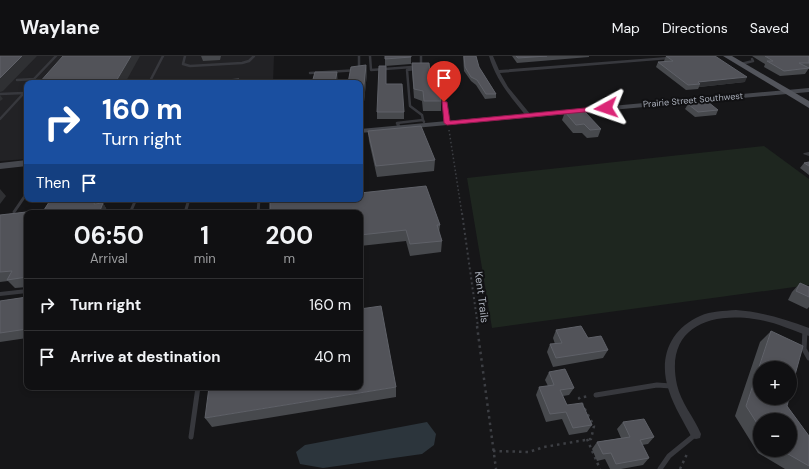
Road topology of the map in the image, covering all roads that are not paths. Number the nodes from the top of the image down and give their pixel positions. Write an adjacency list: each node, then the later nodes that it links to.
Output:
1 (56, 56): 16 (lane)
2 (163, 56): 17 (lane)
3 (185, 56): 4 (lane)
4 (254, 56)
5 (359, 56): 15 (lane)
6 (370, 56): 13 (lane)
7 (421, 56): 13 (lane)
8 (491, 56): 14 (street)
9 (696, 56): 14 (street)
10 (726, 56): 12 (main road)
11 (752, 59): 12 (lane)
12 (741, 64): 19 (main road)
13 (422, 68): 24 (lane); 25 (lane)
14 (496, 72): 22 (street)
15 (310, 73)
16 (17, 80)
17 (151, 80)
18 (809, 90): 19 (street, Prairie Street Southwest)
19 (786, 91): 21 (main road); 22 (street, Prairie Street Southwest)
20 (0, 94): 23 (lane)
21 (809, 105)
22 (528, 115): 25 (street, Prairie Street Southwest)
23 (0, 119)
24 (425, 122): 25 (street, Prairie Street Southwest); 26 (street, Prairie Street Southwest)
25 (448, 125)
26 (363, 131)
27 (24, 163): 28 (street)
28 (0, 166)
29 (24, 197): 30 (lane)
30 (14, 212)
31 (24, 291): 32 (lane)
32 (0, 294)
33 (807, 331): 34 (lane); 35 (street)
34 (809, 358)
35 (672, 386): 37 (lane); 38 (street)
36 (198, 390): 39 (lane)
37 (596, 395)
38 (696, 434): 40 (lane)
39 (191, 437)
40 (660, 469)

